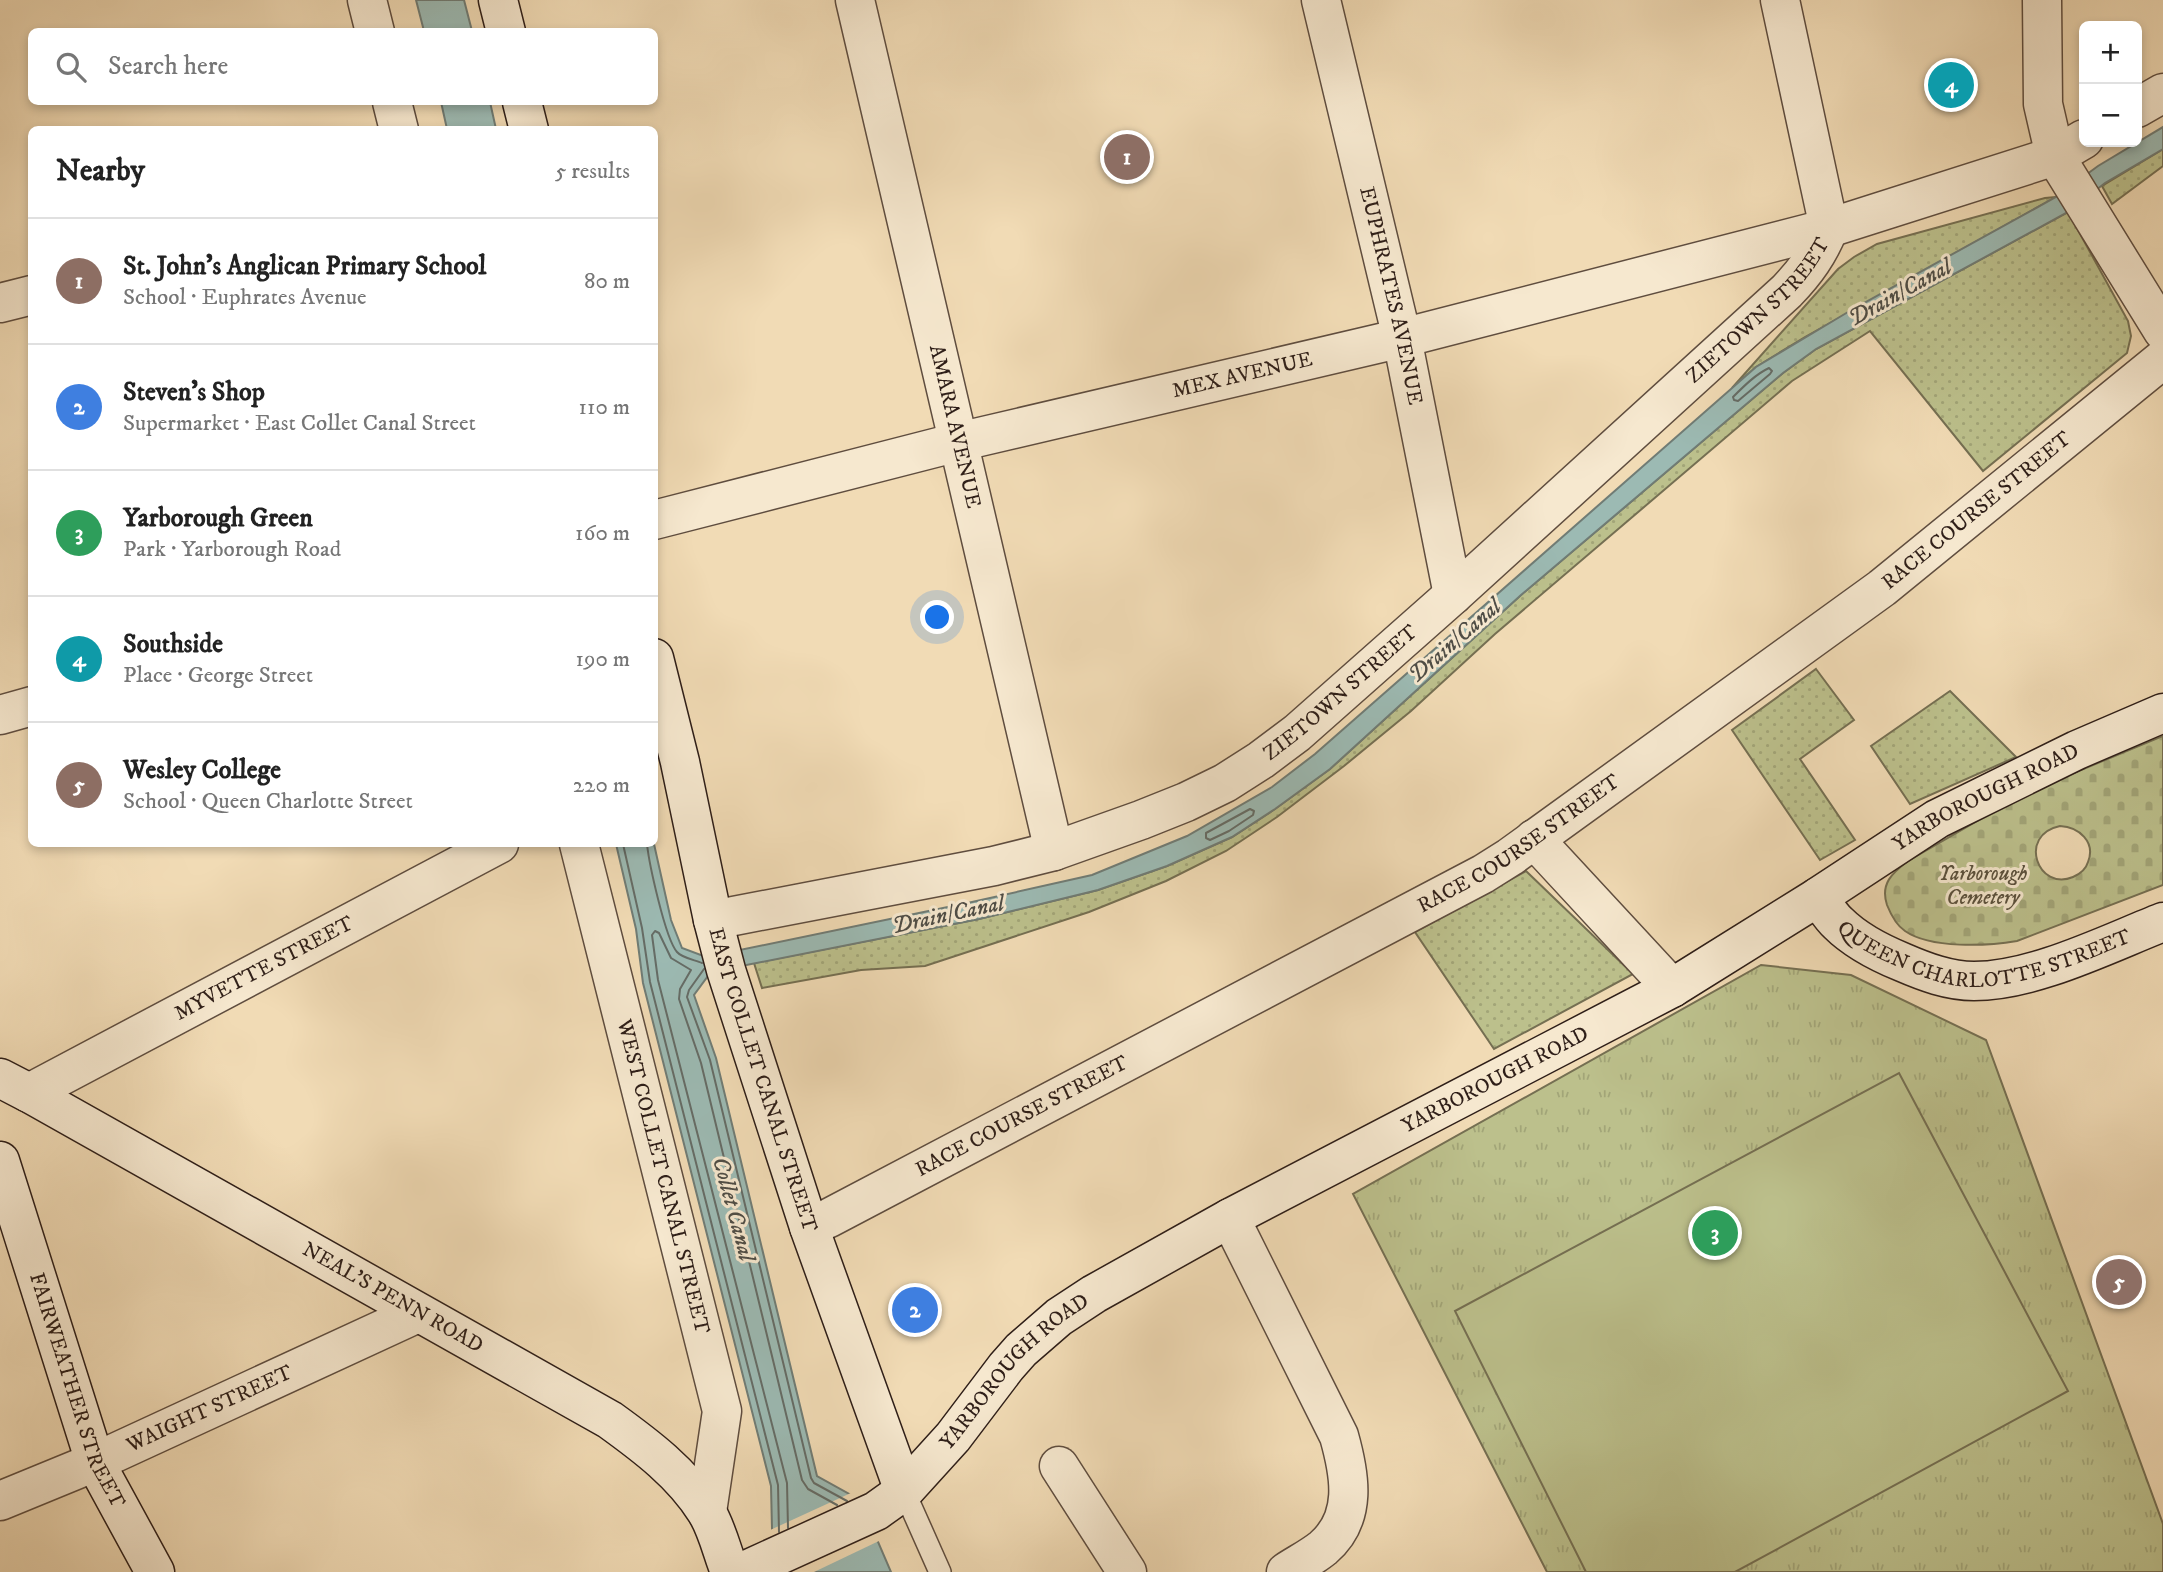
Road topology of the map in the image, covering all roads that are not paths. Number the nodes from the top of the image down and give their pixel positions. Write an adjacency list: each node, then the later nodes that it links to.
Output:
1 (367, 0): 7 (street)
2 (498, 0): 8 (street)
3 (855, 0): 22 (street, AMARA AVENUE)
4 (1321, 0): 20 (street, EUPHRATES AVENUE)
5 (1780, 0): 16 (street)
6 (2042, 0): 15 (street)
7 (374, 28)
8 (505, 28)
9 (2163, 93): 12 (street)
10 (393, 105): 13 (street)
11 (523, 105): 14 (street)
12 (2142, 105)
13 (398, 126)
14 (528, 126)
15 (2075, 171): 16 (street, MEX AVENUE); 19 (street)
16 (1829, 228): 20 (street, MEX AVENUE); 24 (street, ZIETOWN STREET)
17 (28, 296): 18 (street)
18 (0, 303)
19 (2163, 331)
20 (1402, 338): 22 (street, MEX AVENUE); 24 (street, EUPHRATES AVENUE)
21 (2163, 359): 29 (street, RACE COURSE STREET)
22 (958, 442): 23 (street, MEX AVENUE); 32 (street, AMARA AVENUE)
23 (658, 519)
24 (1453, 595): 32 (street, ZIETOWN STREET)
25 (658, 674): 35 (street, EAST COLLET CANAL STREET)
26 (28, 707): 28 (street)
27 (2163, 713): 33 (street, YARBOROUGH ROAD)
28 (0, 715)
29 (1534, 839): 36 (street); 40 (street, RACE COURSE STREET)
30 (493, 847): 37 (street, MYVETTE STREET)
31 (580, 847): 46 (street, WEST COLLET CANAL STREET)
32 (1054, 851): 35 (street, ZIETOWN STREET)
33 (1818, 897): 34 (street, QUEEN CHARLOTTE STREET); 36 (street, YARBOROUGH ROAD)
34 (2163, 922)
35 (720, 947): 40 (street, EAST COLLET CANAL STREET)
36 (1672, 988): 39 (street, YARBOROUGH ROAD)
37 (14, 1086): 41 (street, NEAL'S PENN ROAD)
38 (0, 1161): 42 (street, FAIRWEATHER STREET)
39 (1230, 1217): 45 (street, YARBOROUGH ROAD); 51 (street)
40 (809, 1227): 45 (street, EAST COLLET CANAL STREET)
41 (418, 1312): 42 (street, WAIGHT STREET); 46 (street, NEAL'S PENN ROAD)
42 (95, 1462): 44 (street, WAIGHT STREET); 48 (street, FAIRWEATHER STREET)
43 (1059, 1466): 50 (street)
44 (0, 1501)
45 (890, 1501): 47 (street); 49 (lane)
46 (707, 1512): 47 (street, NEAL'S PENN ROAD)
47 (744, 1569)
48 (155, 1572)
49 (940, 1572)
50 (1127, 1572)
51 (1286, 1572)

